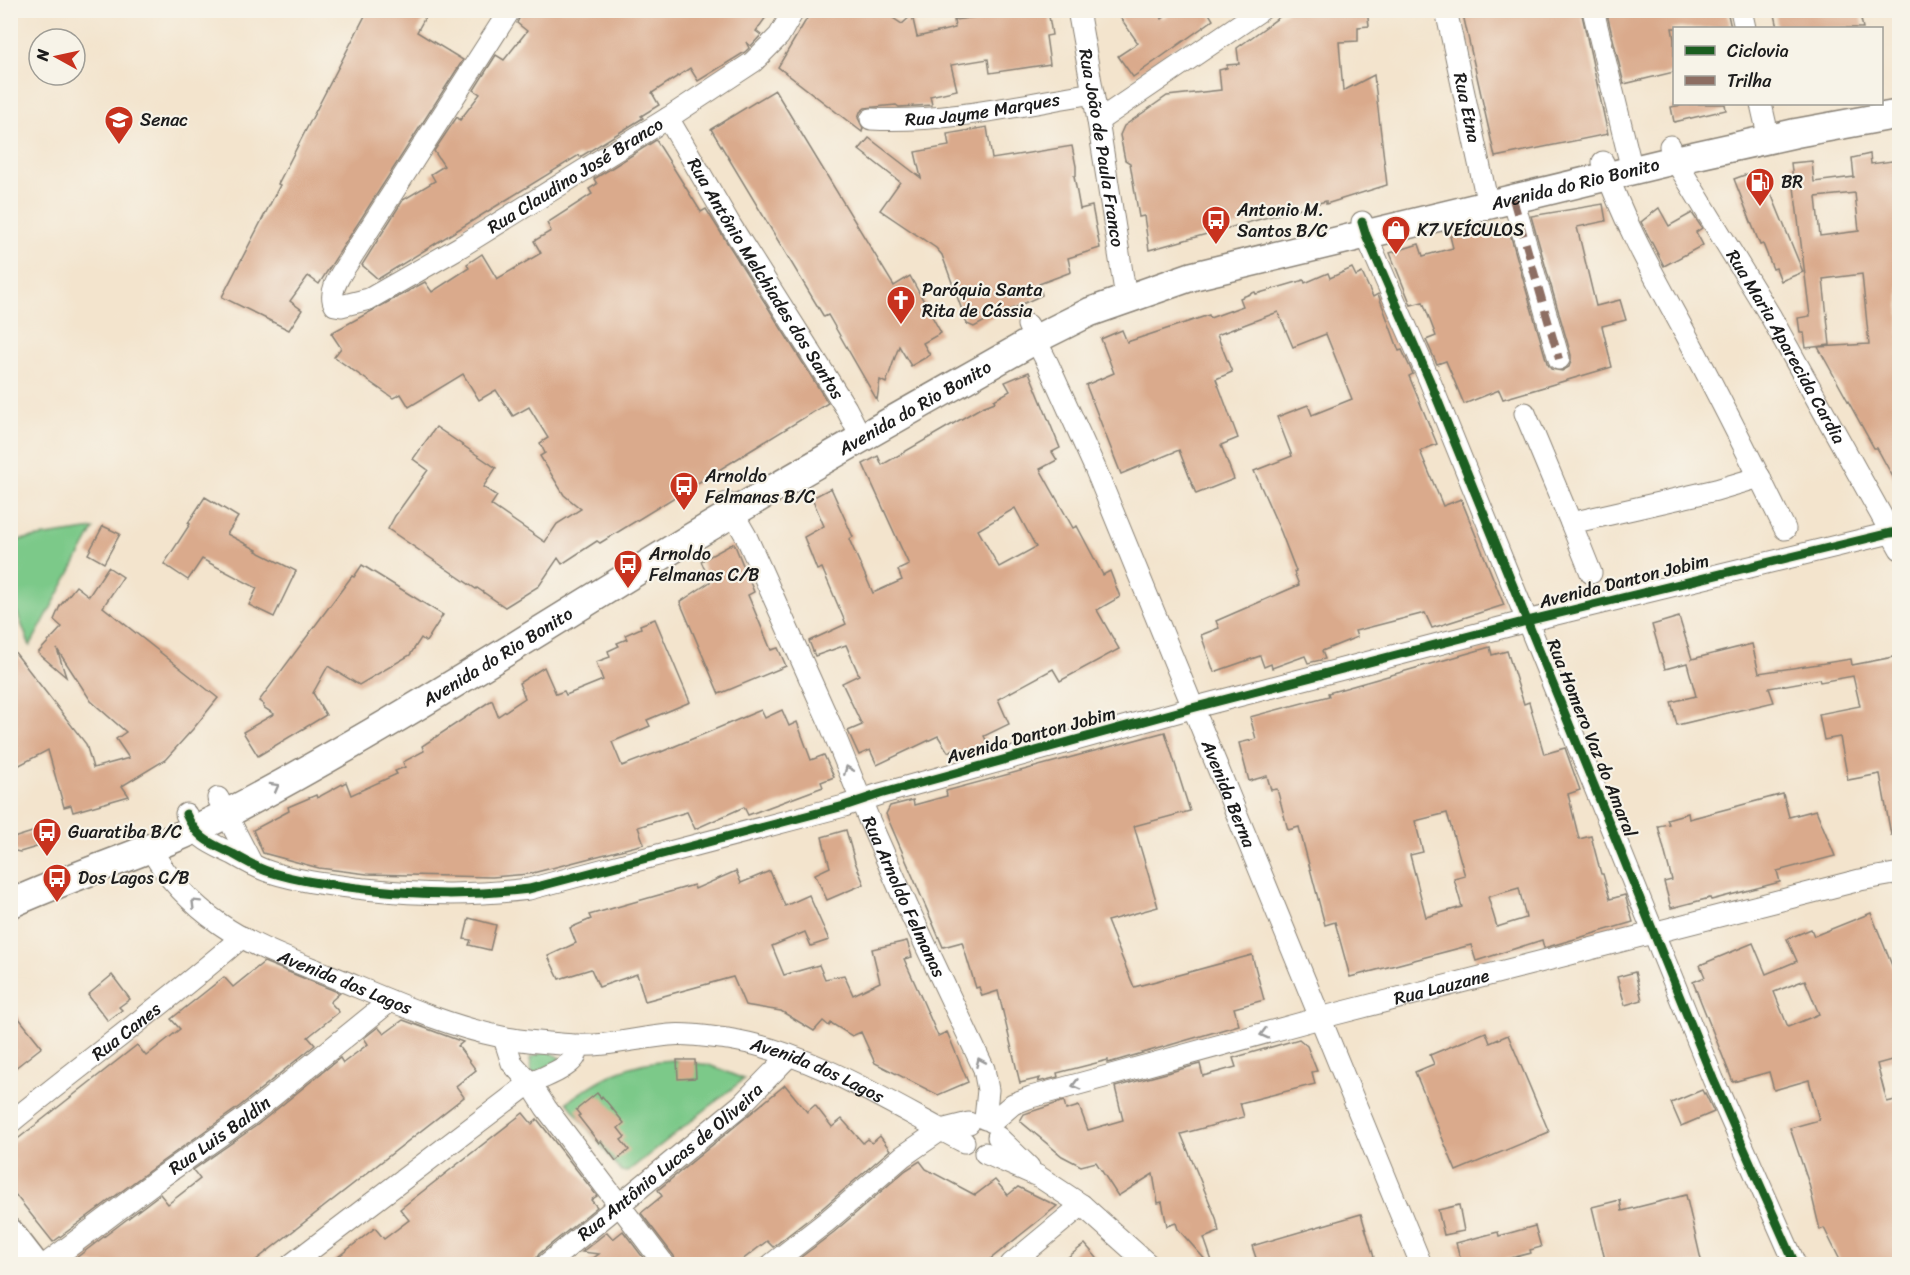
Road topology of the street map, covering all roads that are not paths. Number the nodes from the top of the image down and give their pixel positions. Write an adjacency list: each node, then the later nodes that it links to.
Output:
1 (510, 10): 14 (street, Rua Claudino José Branco)
2 (794, 10): 14 (street, Rua Claudino José Branco)
3 (1078, 10): 9 (street, Rua João de Paula Franco)
4 (1261, 10): 16 (street)
5 (1446, 10): 20 (street, Rua Etna)
6 (1593, 10): 19 (street)
7 (1741, 10): 8 (street)
8 (1745, 27)
9 (1093, 93): 15 (street, Rua Jayme Marques); 16 (street, Rua João de Paula Franco)
10 (1899, 97): 11 (main road)
11 (1883, 99)
12 (1854, 105): 17 (main road, Avenida do Rio Bonito)
13 (1899, 114): 17 (main road, Avenida do Rio Bonito)
14 (668, 118): 26 (street, Rua Antônio Melchiades dos Santos)
15 (871, 119)
16 (1098, 121): 22 (street, Rua João de Paula Franco)
17 (1765, 122): 18 (main road, Avenida do Rio Bonito)
18 (1672, 153): 19 (main road, Avenida do Rio Bonito); 31 (street, Rua Maria Aparecida Cardia)
19 (1618, 166): 20 (main road, Avenida do Rio Bonito); 27 (street)
20 (1495, 198): 21 (main road, Avenida do Rio Bonito); 24 (street, Rua Etna)
21 (1364, 229): 22 (main road, Avenida do Rio Bonito); 23 (main road, Avenida do Rio Bonito); 33 (street, Rua Homero Vaz do Amaral)
22 (1124, 285): 23 (main road, Avenida do Rio Bonito)
23 (1032, 332): 26 (main road, Avenida do Rio Bonito); 34 (street, Avenida Berna)
24 (1559, 359)
25 (1525, 413): 29 (street)
26 (859, 432): 28 (main road, Avenida do Rio Bonito)
27 (1760, 477): 29 (street); 30 (street)
28 (730, 508): 35 (street, Rua Arnoldo Felmanas, one-way to 28); 36 (main road, Avenida do Rio Bonito)
29 (1571, 523): 32 (street)
30 (1785, 529)
31 (1896, 538): 33 (street, Avenida Danton Jobim)
32 (1591, 573)
33 (1527, 621): 34 (street, Avenida Danton Jobim); 42 (street, Rua Homero Vaz do Amaral)
34 (1192, 708): 35 (street, Avenida Danton Jobim); 45 (street, Avenida Berna)
35 (861, 800): 39 (street, Avenida Danton Jobim); 52 (street, Rua Arnoldo Felmanas, one-way to 35)
36 (222, 806): 37 (main road, Avenida do Rio Bonito); 39 (street)
37 (190, 822): 38 (main road, Avenida do Rio Bonito); 39 (street, Avenida Danton Jobim); 41 (main road, Avenida do Rio Bonito)
38 (150, 847): 41 (main road, Avenida do Rio Bonito); 43 (street, Avenida dos Lagos, one-way to 38)
39 (252, 864)
40 (1899, 873): 42 (street, Rua Lauzane)
41 (13, 893)
42 (1654, 933): 45 (street, Rua Lauzane); 65 (street, Rua Homero Vaz do Amaral)
43 (242, 937): 44 (street, Avenida dos Lagos); 50 (street, Rua Canes)
44 (390, 1001): 46 (street, Avenida dos Lagos); 57 (street, Rua Luis Baldin)
45 (1320, 1018): 52 (street, Rua Lauzane, one-way to 52); 64 (street, Avenida Berna)
46 (504, 1038): 47 (street, Avenida dos Lagos); 49 (street)
47 (577, 1045): 48 (street, Avenida dos Lagos); 49 (street)
48 (789, 1056): 51 (street, Avenida dos Lagos); 53 (street, Rua Antônio Lucas de Oliveira)
49 (530, 1083): 53 (street); 58 (street)
50 (10, 1123)
51 (941, 1130): 52 (street); 61 (street)
52 (982, 1133): 54 (street)
53 (619, 1204): 59 (street, Rua Antônio Lucas de Oliveira); 60 (street)
54 (1082, 1206): 62 (street); 63 (street)
55 (10, 1233): 56 (main road)
56 (34, 1264)
57 (46, 1264)
58 (292, 1264)
59 (547, 1264)
60 (664, 1264)
61 (772, 1264)
62 (1011, 1264)
63 (1148, 1264)
64 (1421, 1264)
65 (1795, 1264)

